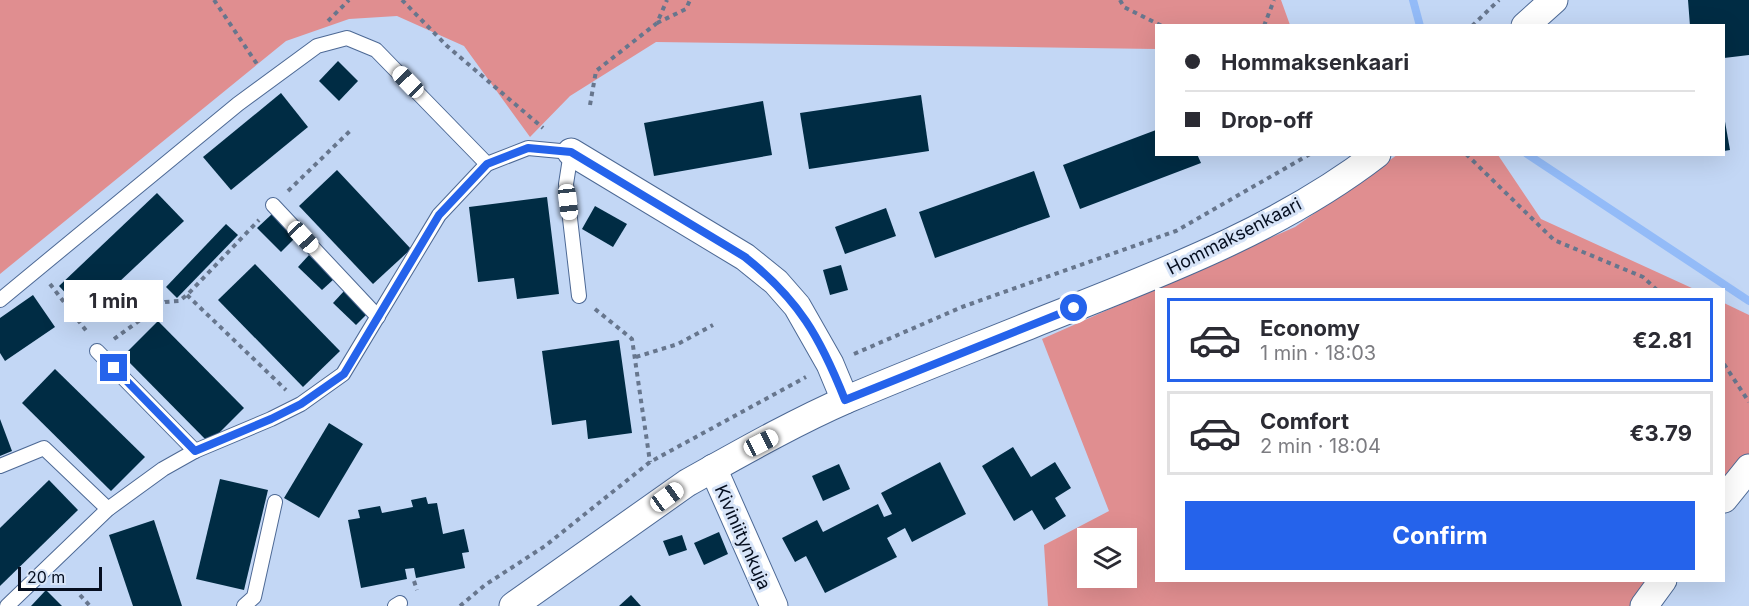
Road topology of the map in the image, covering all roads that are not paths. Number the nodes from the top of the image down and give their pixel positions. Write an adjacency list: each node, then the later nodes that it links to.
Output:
1 (1554, 0): 2 (street)
2 (1527, 24)
3 (571, 152): 5 (lane); 7 (lane); 11 (street)
4 (1374, 156): 11 (street, Hommaksenkaari)
5 (487, 164): 8 (lane); 9 (lane)
6 (273, 205): 9 (lane)
7 (579, 296)
8 (0, 300)
9 (378, 317): 12 (lane)
10 (97, 351): 12 (lane)
11 (845, 400): 14 (street, Hommaksenkaari)
12 (195, 451): 18 (lane)
13 (0, 466): 18 (lane)
14 (713, 468): 22 (street, Hommaksenkaari); 23 (street, Kiviniitynkuja)
15 (1749, 468): 16 (street)
16 (1725, 498)
17 (275, 502): 21 (lane)
18 (108, 509): 20 (lane)
19 (1662, 582): 24 (street)
20 (7, 606)
21 (244, 606)
22 (513, 606)
23 (774, 606)
24 (1644, 606)

